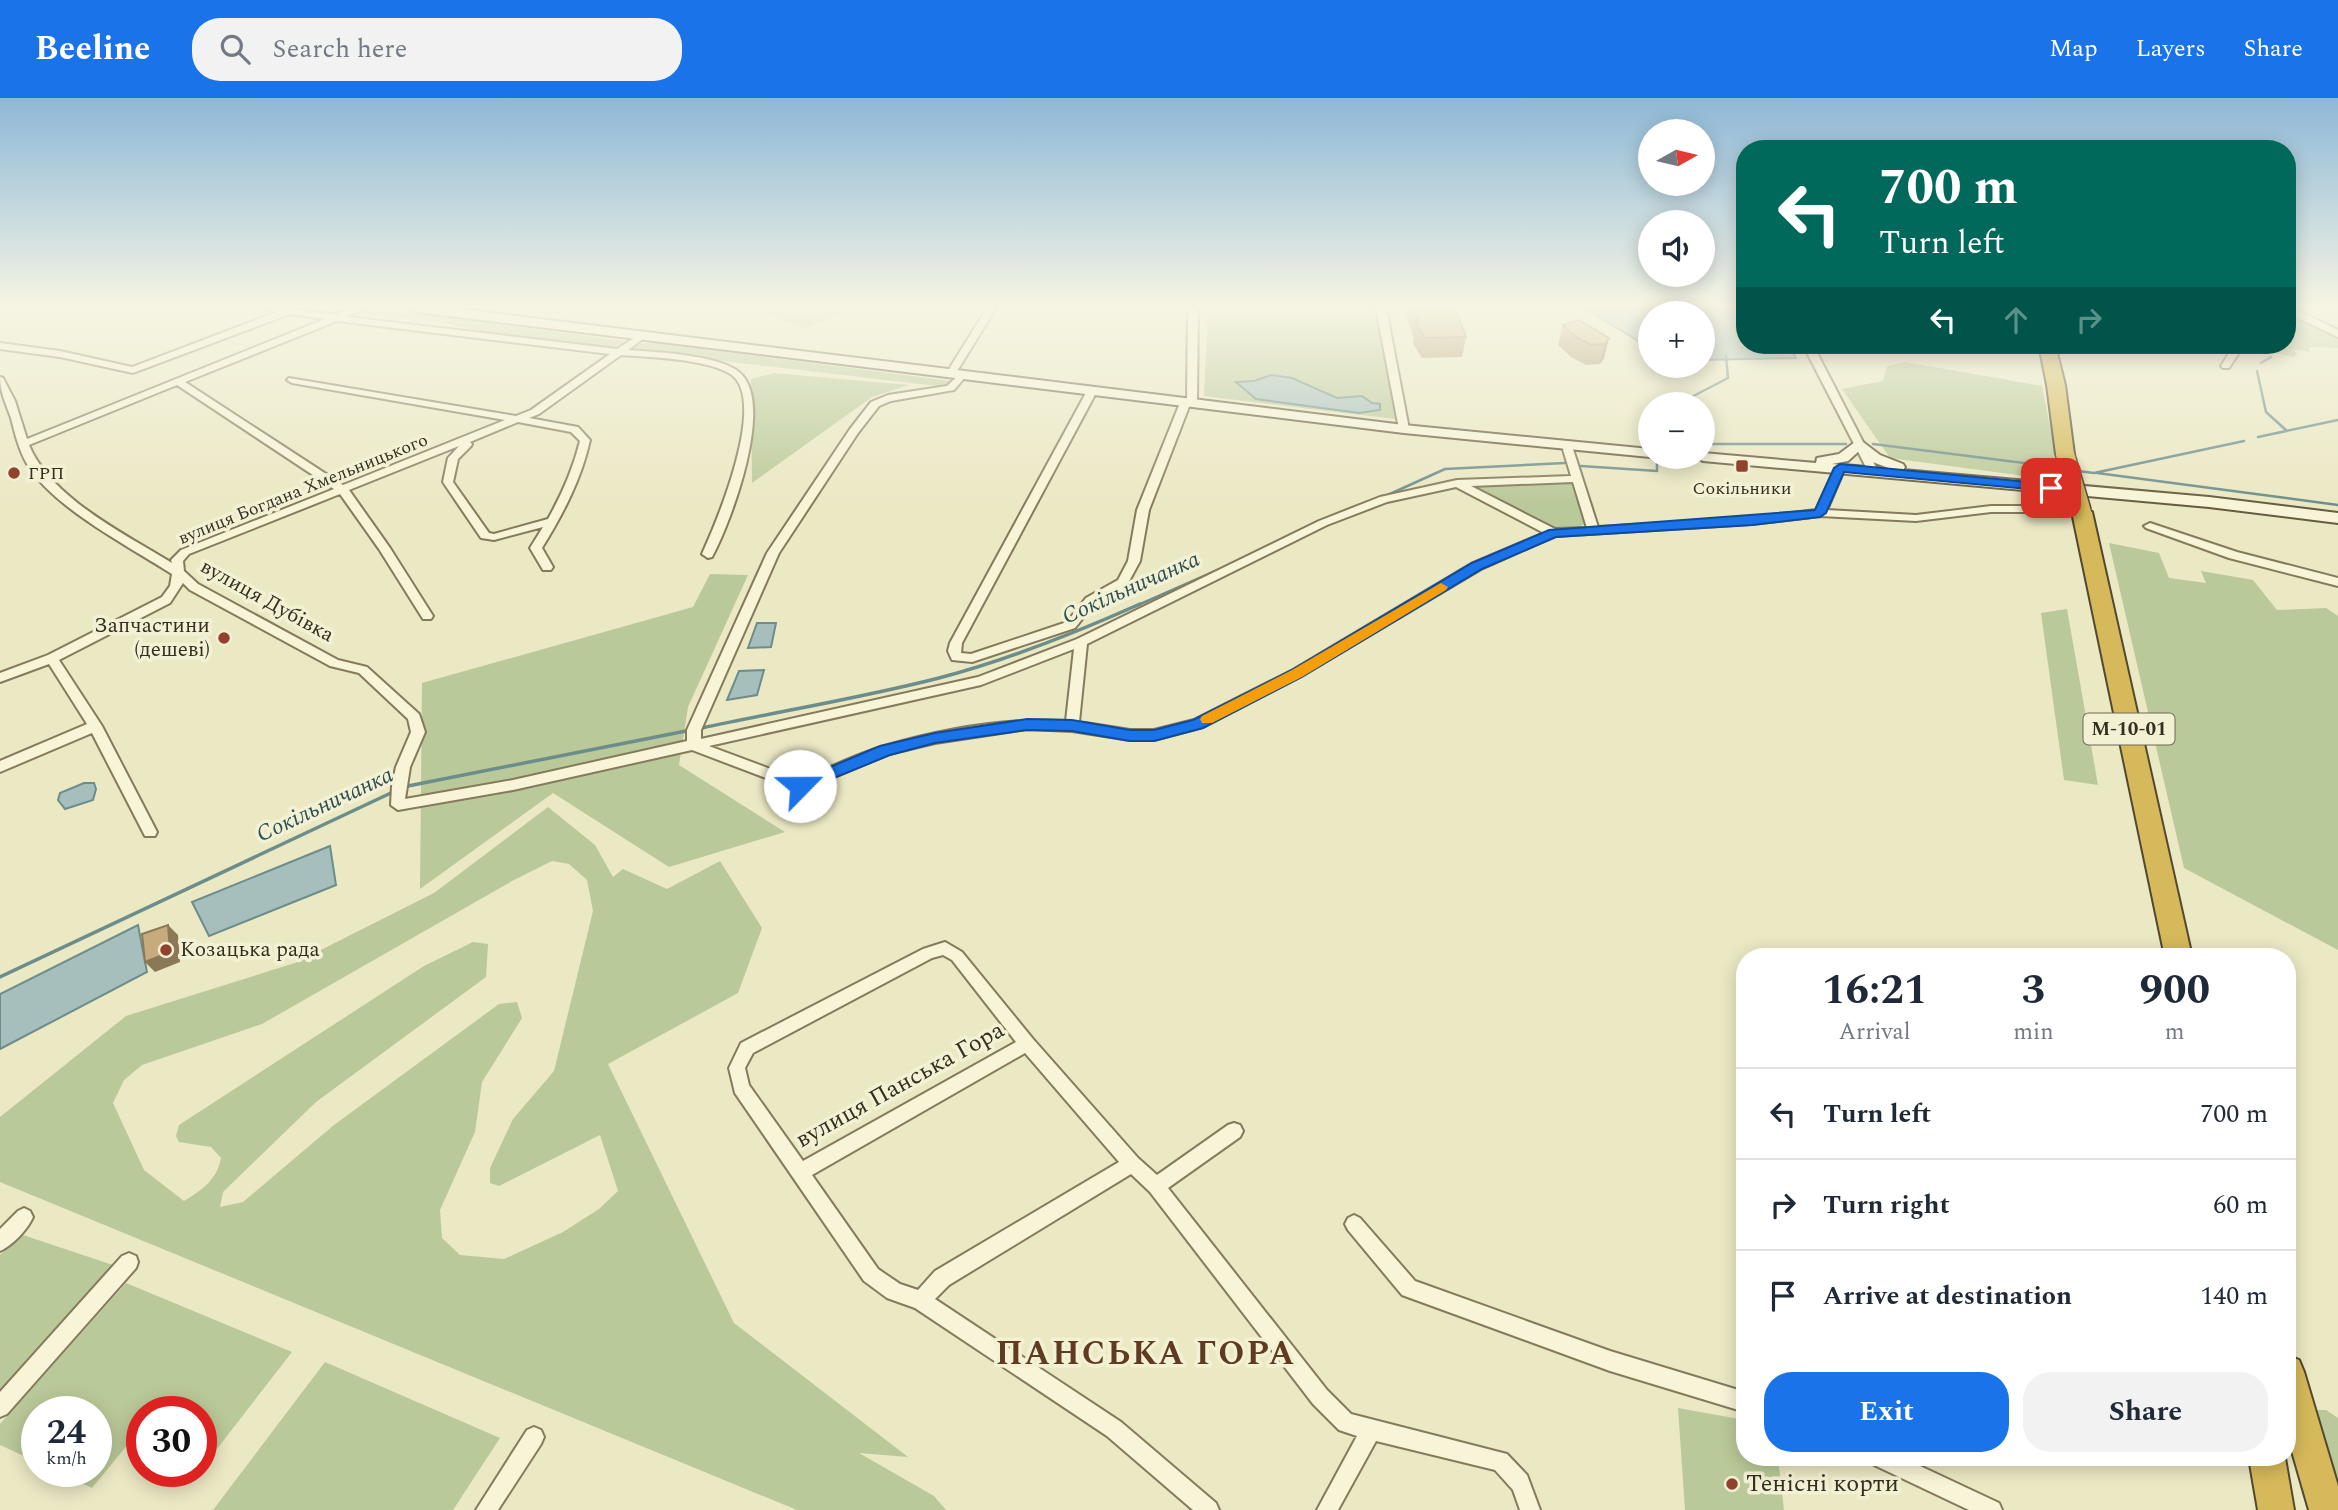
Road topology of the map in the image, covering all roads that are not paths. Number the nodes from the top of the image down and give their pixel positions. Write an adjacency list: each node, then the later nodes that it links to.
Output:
1 (202, 374): 12 (street)
2 (587, 374): 15 (street, вулиця Богдана Хмельницького)
3 (735, 374): 37 (street)
4 (947, 374): 9 (main road)
5 (1191, 374): 14 (street)
6 (1394, 374): 16 (street)
7 (1823, 374): 18 (street)
8 (2054, 374): 50 (highway, М-10-01, bridge)
9 (956, 375): 13 (main road); 47 (street)
10 (0, 380): 19 (street, вулиця Дубівка)
11 (292, 380): 15 (street)
12 (180, 383): 19 (street); 29 (street)
13 (1092, 391): 14 (main road); 14 (street)
14 (1190, 403): 16 (main road)
15 (518, 419): 17 (street, вулиця Богдана Хмельницького); 33 (street)
16 (1405, 429): 20 (main road)
17 (472, 438): 29 (street, вулиця Богдана Хмельницького); 33 (street)
18 (1855, 438): 23 (main road); 25 (street); 26 (main road)
19 (23, 444): 39 (street, вулиця Дубівка)
20 (1567, 446): 21 (main road); 27 (street)
21 (1638, 452)
22 (1715, 458): 23 (main road)
23 (1790, 464): 24 (main road)
24 (1840, 468): 25 (main road); 31 (street)
25 (1873, 471): 26 (main road)
26 (1946, 478): 32 (main road)
27 (1576, 479): 28 (street); 35 (street)
28 (1457, 483): 36 (street); 42 (street)
29 (343, 490): 39 (street, вулиця Богдана Хмельницького); 41 (street)
30 (2024, 509): 31 (street)
31 (1820, 513): 35 (street)
32 (2338, 518)
33 (553, 521): 38 (street)
34 (2150, 526): 40 (street)
35 (1593, 529): 36 (street)
36 (1553, 533): 46 (street)
37 (708, 554)
38 (547, 567)
39 (180, 574): 43 (street, вулиця Богдана Хмельницького); 47 (street, вулиця Дубівка)
40 (2338, 582)
41 (427, 616)
42 (1081, 642): 46 (street); 47 (street)
43 (52, 658): 44 (street, вулиця Богдана Хмельницького); 45 (street)
44 (0, 678)
45 (95, 726): 48 (street); 49 (street)
46 (1072, 726): 47 (street)
47 (694, 745)
48 (0, 767)
49 (150, 832)
50 (2177, 948)
51 (1027, 1044): 53 (street); 54 (street, вулиця Панська Гора); 54 (street, вулиця Панська Гора)
52 (1234, 1131): 55 (street)
53 (1132, 1164): 55 (street); 60 (street)
54 (800, 1171): 60 (street, вулиця Панська Гора)
55 (1156, 1186): 64 (street)
56 (24, 1217): 58 (street)
57 (1354, 1224): 61 (street)
58 (0, 1242)
59 (129, 1262): 63 (street)
60 (921, 1301): 69 (street, вулиця Панська Гора)
61 (1736, 1399)
62 (2296, 1403): 74 (highway)
63 (0, 1407)
64 (1371, 1430): 70 (street); 71 (street)
65 (534, 1437): 68 (street)
66 (1898, 1466): 72 (street)
67 (2268, 1466): 73 (highway)
68 (486, 1510)
69 (1209, 1510)
70 (1326, 1510)
71 (1530, 1510)
72 (1992, 1510)
73 (2276, 1510)
74 (2327, 1510)

